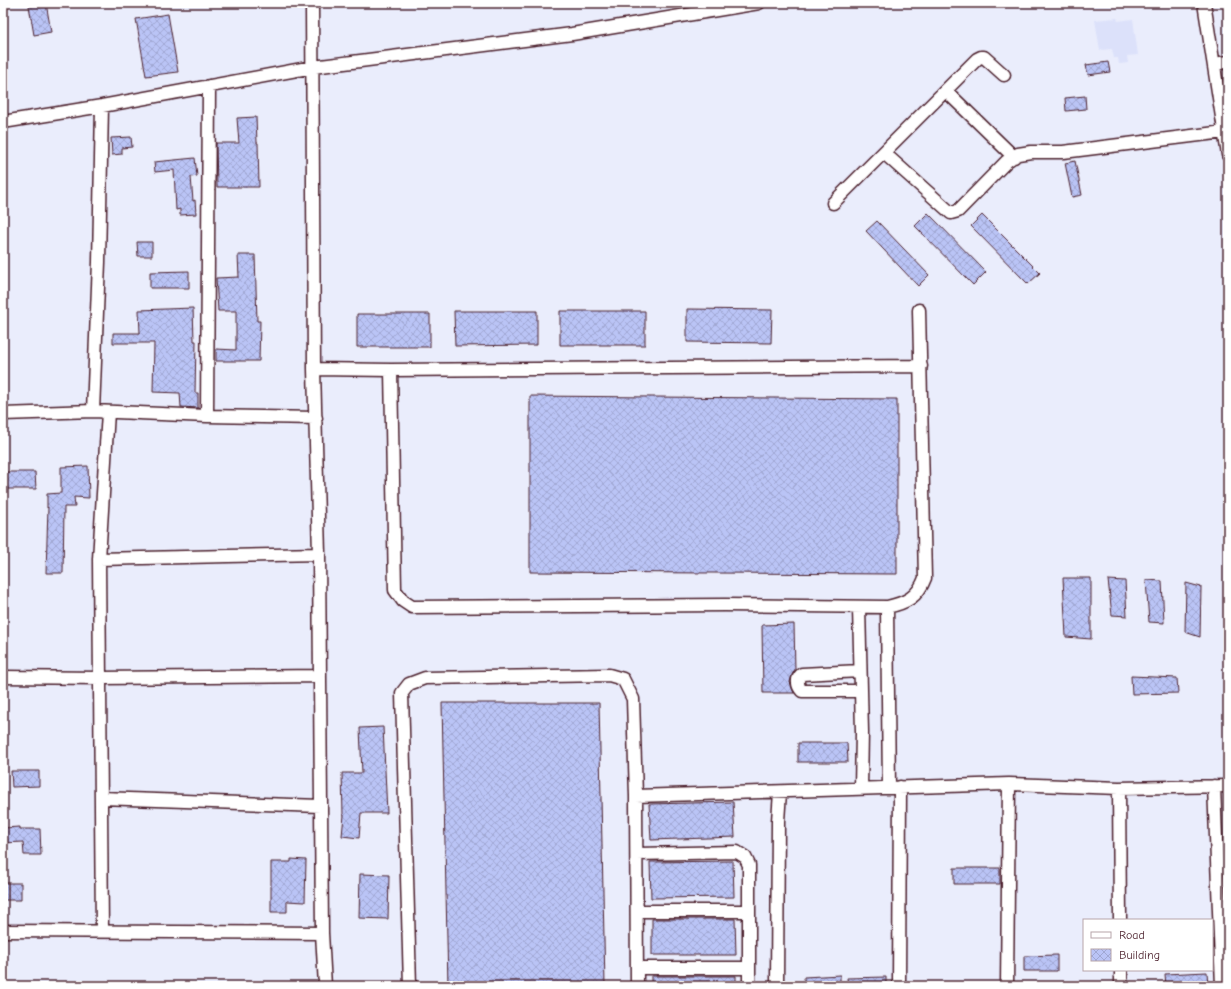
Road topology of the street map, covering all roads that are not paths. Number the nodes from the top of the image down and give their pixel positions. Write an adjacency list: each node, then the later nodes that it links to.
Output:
1 (312, 3): 6 (street)
2 (759, 3): 6 (street)
3 (1204, 3): 5 (street)
4 (1228, 62): 5 (street)
5 (1214, 64): 12 (street)
6 (313, 67): 8 (street); 19 (street)
7 (1004, 75): 9 (street)
8 (209, 86): 10 (street); 24 (street)
9 (946, 91): 13 (street); 15 (street)
10 (102, 106): 11 (street); 21 (street)
11 (3, 122)
12 (1224, 132): 14 (street); 15 (street)
13 (884, 153): 15 (street); 16 (street)
14 (1228, 155)
15 (1014, 157)
16 (833, 204)
17 (919, 310): 18 (street)
18 (921, 366): 20 (street); 29 (street)
19 (314, 369): 20 (street); 25 (street)
20 (392, 370): 28 (street)
21 (93, 411): 22 (street); 23 (street)
22 (108, 412): 24 (street); 27 (street)
23 (3, 414)
24 (207, 416): 25 (street)
25 (316, 418): 26 (street)
26 (319, 554): 27 (street); 31 (street)
27 (99, 559): 33 (street)
28 (859, 607): 29 (street); 30 (street)
29 (887, 607): 38 (street)
30 (860, 671): 34 (street); 34 (street)
31 (320, 676): 33 (street); 44 (street)
32 (3, 678): 33 (street)
33 (100, 678): 43 (street)
34 (861, 691): 40 (street)
35 (1009, 784): 38 (street); 39 (street); 61 (street)
36 (1214, 786): 37 (street); 39 (street); 63 (street)
37 (1228, 786)
38 (895, 787): 40 (street); 60 (street)
39 (1119, 788): 48 (street)
40 (861, 789): 41 (street)
41 (780, 792): 42 (street); 59 (street)
42 (636, 796): 45 (street); 56 (street)
43 (101, 798): 44 (street); 50 (street)
44 (320, 806): 51 (street)
45 (636, 854): 46 (street); 47 (street)
46 (748, 911): 47 (street); 53 (street)
47 (637, 912): 52 (street)
48 (1120, 919)
49 (3, 931): 50 (street)
50 (102, 932): 51 (street)
51 (322, 933): 55 (street)
52 (637, 968): 53 (street); 57 (street)
53 (749, 968): 58 (street)
54 (1121, 971): 62 (street)
55 (325, 986)
56 (410, 986)
57 (637, 986)
58 (749, 986)
59 (777, 986)
60 (899, 986)
61 (1008, 986)
62 (1121, 986)
63 (1222, 986)

